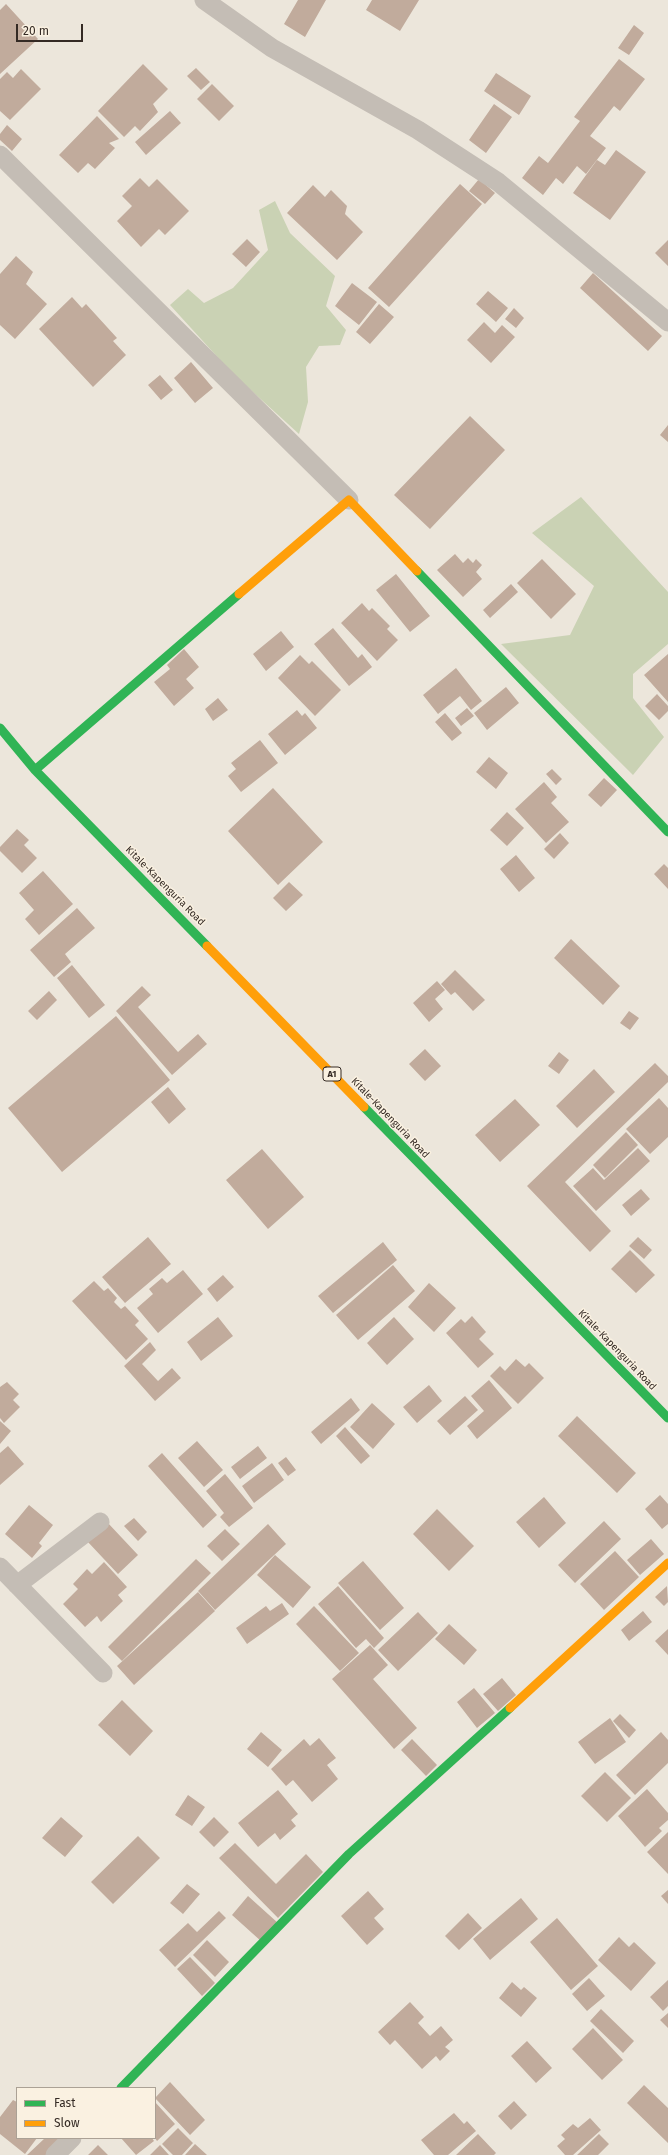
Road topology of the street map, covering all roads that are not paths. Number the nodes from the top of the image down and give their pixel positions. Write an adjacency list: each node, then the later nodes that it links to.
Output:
1 (204, 0): 3 (street)
2 (0, 155): 4 (street)
3 (668, 322)
4 (349, 500): 6 (main road); 7 (main road)
5 (0, 728): 6 (main road, Kitale-Kapenguria Road / A1)
6 (36, 770): 8 (main road, Kitale-Kapenguria Road / A1)
7 (668, 832)
8 (668, 1418)
9 (100, 1522): 12 (street)
10 (668, 1564): 14 (main road)
11 (0, 1567): 12 (street)
12 (17, 1585): 13 (street)
13 (103, 1673)
14 (122, 2087)
15 (71, 2139): 16 (street)
16 (56, 2155)

